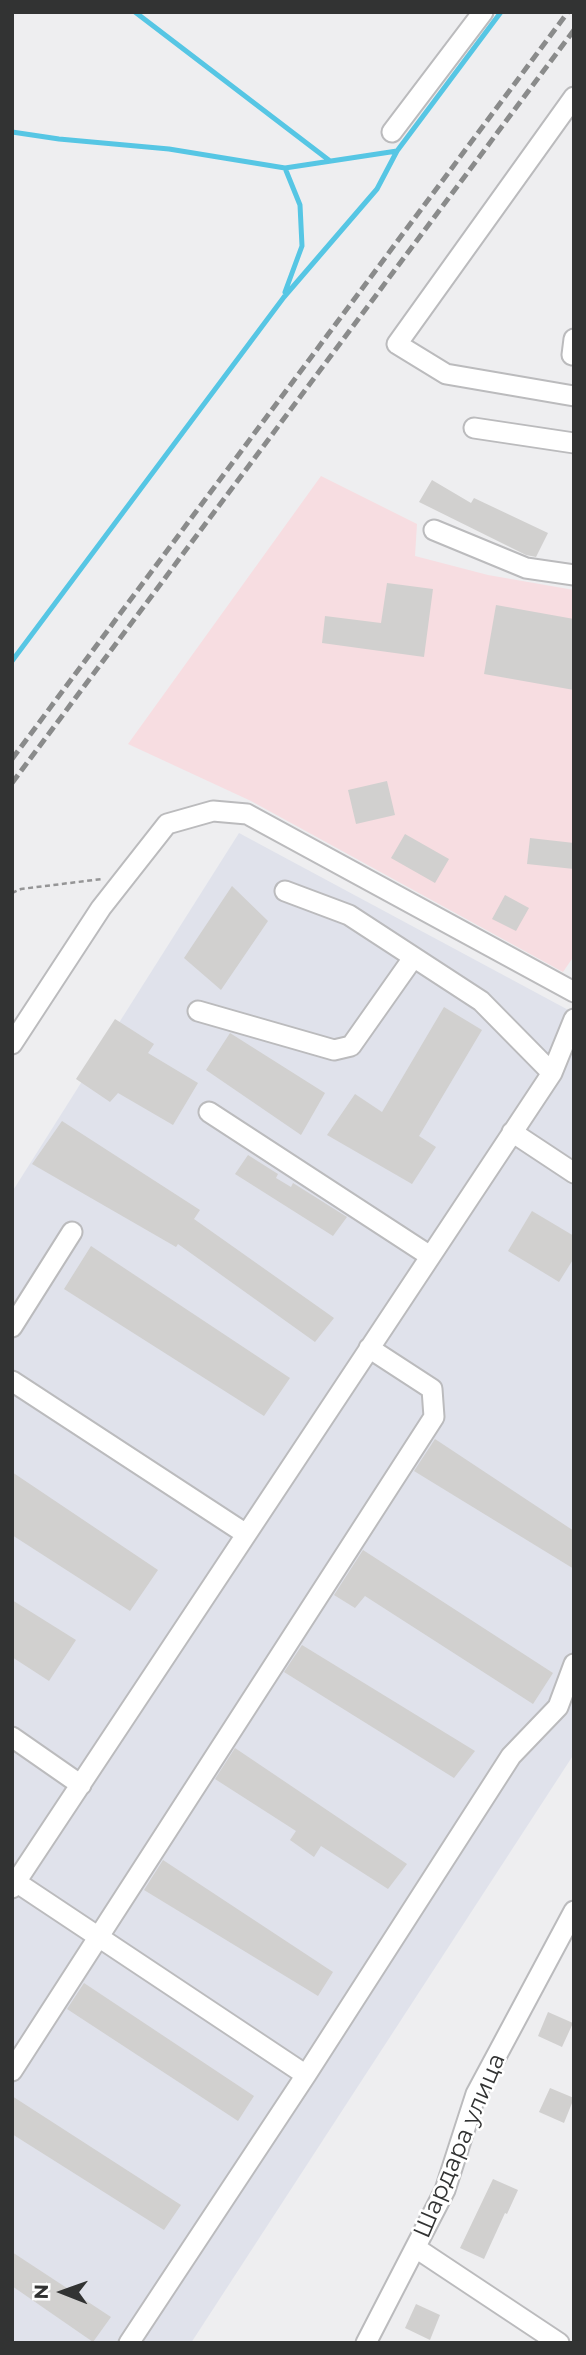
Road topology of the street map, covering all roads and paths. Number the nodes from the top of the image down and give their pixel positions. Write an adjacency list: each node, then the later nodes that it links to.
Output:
1 (482, 12): 3 (street)
2 (574, 97): 6 (street)
3 (392, 132)
4 (574, 339): 5 (street)
5 (574, 355)
6 (574, 397)
7 (474, 428): 8 (street)
8 (574, 443)
9 (434, 530): 10 (street)
10 (574, 575)
11 (126, 876): 13 (path); 15 (street); 18 (street)
12 (285, 891): 14 (street)
13 (12, 893)
14 (413, 958): 16 (street); 19 (street)
15 (574, 992)
16 (198, 1011)
17 (574, 1019): 19 (street)
18 (12, 1044)
19 (552, 1073): 21 (street)
20 (209, 1112): 24 (street)
21 (512, 1132): 22 (street); 24 (street)
22 (574, 1172)
23 (72, 1232): 25 (street)
24 (430, 1256): 26 (street)
25 (12, 1327)
26 (369, 1348): 28 (street); 34 (street)
27 (12, 1381): 28 (street)
28 (246, 1534): 31 (street)
29 (574, 1664): 36 (street)
30 (12, 1737): 31 (street)
31 (80, 1785): 32 (street)
32 (14, 1885): 34 (street)
33 (574, 1911): 37 (street, Шардара улица)
34 (99, 1937): 35 (street); 36 (street)
35 (12, 2071)
36 (306, 2075): 38 (street)
37 (416, 2248): 39 (street, Шардара улица); 40 (street)
38 (129, 2343)
39 (366, 2343)
40 (559, 2343)

